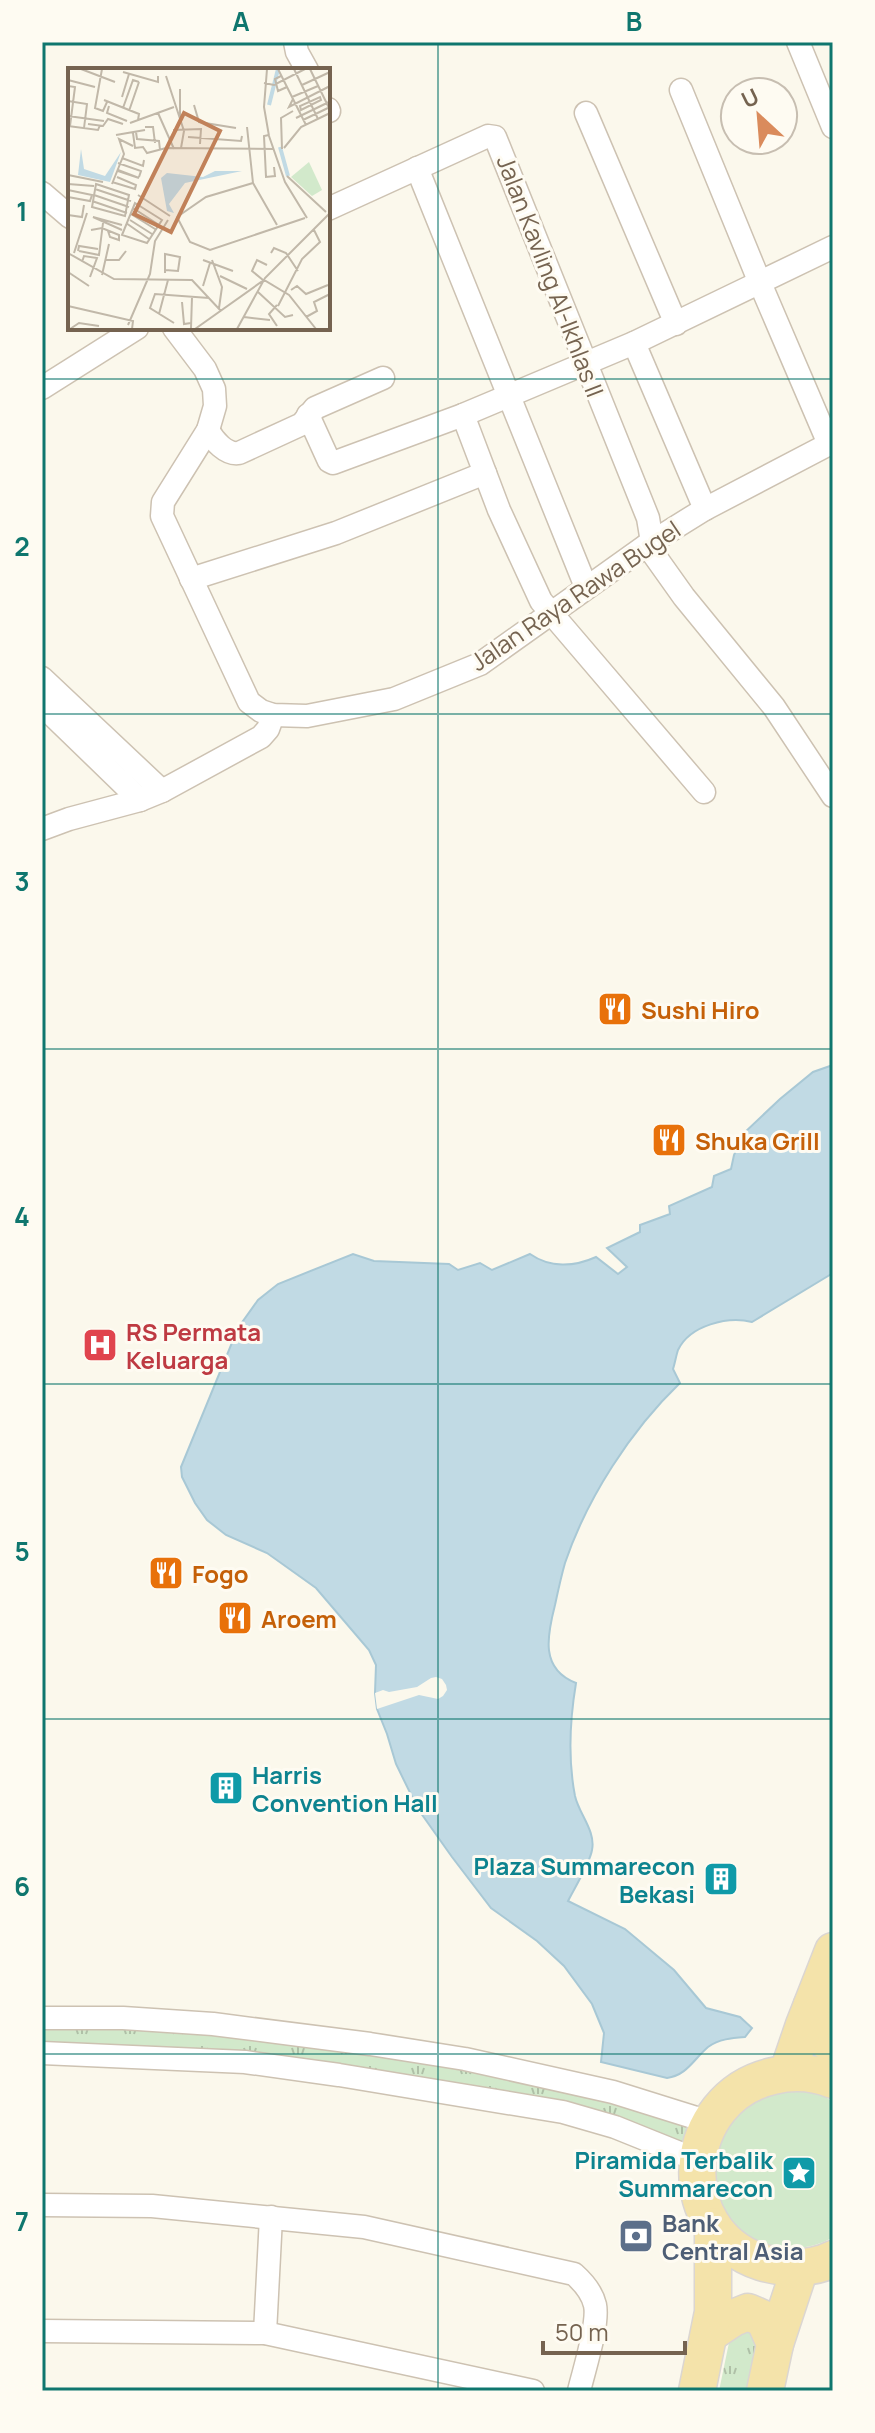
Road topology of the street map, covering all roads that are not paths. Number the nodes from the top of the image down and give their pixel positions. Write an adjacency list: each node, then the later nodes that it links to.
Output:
1 (295, 42): 3 (street)
2 (798, 42): 6 (street)
3 (306, 68)
4 (681, 90): 12 (street)
5 (586, 113): 13 (street)
6 (833, 127)
7 (417, 168): 9 (street, Jalan Kavling Al-Ikhlas II); 17 (street, Jalan Kavling Al-Ikhlas II); 20 (street)
8 (42, 193): 10 (street)
9 (330, 208)
10 (68, 215)
11 (833, 247): 12 (street)
12 (760, 283): 13 (street); 24 (street)
13 (676, 324): 16 (street)
14 (134, 330): 19 (street)
15 (176, 330): 23 (street)
16 (634, 343): 17 (street); 26 (street)
17 (585, 364): 20 (street); 27 (street, Jalan Kavling Al-Ikhlas II)
18 (383, 378): 21 (street)
19 (42, 388)
20 (509, 397): 22 (street); 29 (street)
21 (308, 415): 22 (street); 23 (street)
22 (463, 415): 25 (street)
23 (208, 430): 28 (street)
24 (831, 443): 26 (street, Jalan Raya Rawa Bugel)
25 (485, 473): 28 (street); 30 (street)
26 (705, 509): 27 (street, Jalan Raya Rawa Bugel)
27 (650, 544): 29 (street, Jalan Raya Rawa Bugel); 36 (street)
28 (191, 579): 33 (street)
29 (586, 587): 30 (street, Jalan Raya Rawa Bugel)
30 (553, 613): 33 (street, Jalan Raya Rawa Bugel); 35 (street)
31 (42, 678): 34 (street)
32 (42, 705): 37 (street)
33 (273, 715): 34 (street)
34 (162, 791): 37 (street)
35 (704, 792)
36 (833, 796)
37 (140, 800): 38 (street)
38 (42, 829)
39 (833, 1951): 40 (main road)
40 (812, 2005): 42 (main road); 44 (main road)
41 (42, 2018): 46 (street)
42 (833, 2043)
43 (42, 2053): 47 (street)
44 (788, 2072): 45 (main road); 46 (main road)
45 (833, 2080)
46 (709, 2122): 47 (main road)
47 (697, 2160): 50 (main road)
48 (42, 2205): 49 (street)
49 (271, 2217): 53 (street); 57 (street)
50 (713, 2226): 51 (main road); 54 (main road)
51 (817, 2263): 55 (main road)
52 (42, 2331): 53 (street)
53 (265, 2333): 56 (street)
54 (709, 2334): 55 (main road); 58 (main road)
55 (775, 2344): 59 (main road)
56 (533, 2391)
57 (579, 2391)
58 (697, 2391)
59 (765, 2391)

